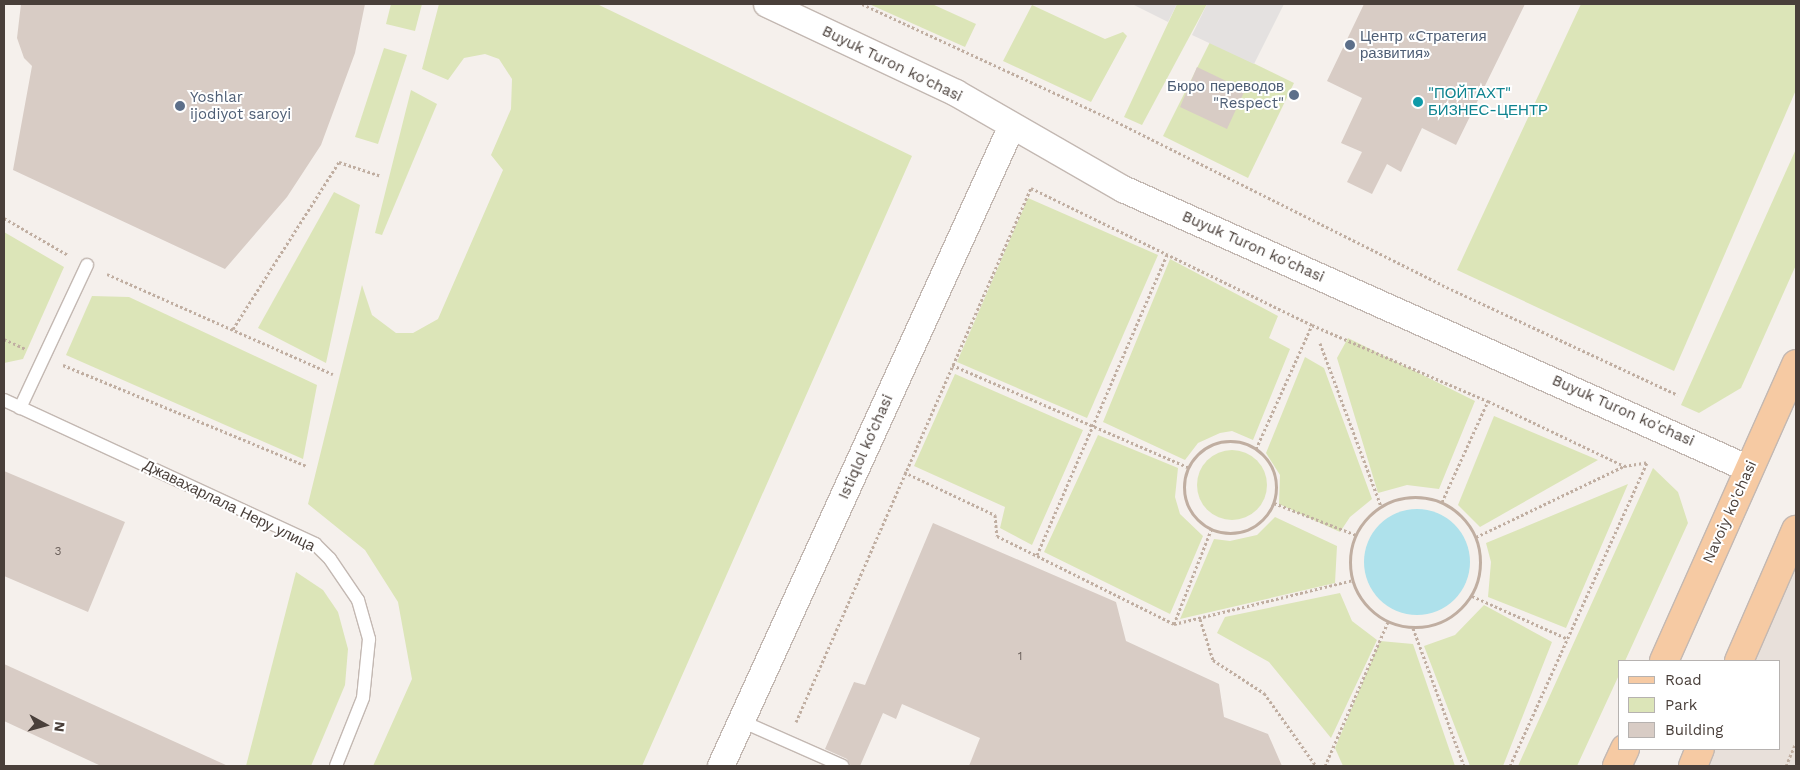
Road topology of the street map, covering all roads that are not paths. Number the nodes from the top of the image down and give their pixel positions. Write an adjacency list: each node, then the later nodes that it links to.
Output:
1 (767, 4): 2 (street, Buyuk Turon ko'chasi)
2 (1011, 128): 7 (street, Buyuk Turon ko'chasi); 11 (street, Istiqlol ko‘chasi)
3 (87, 265): 6 (lane)
4 (1796, 364): 7 (main road, Navoiy ko'chasi)
5 (4, 400): 6 (lane, Джавахарлала Неру улица)
6 (20, 408): 14 (lane, Джавахарлала Неру улица)
7 (1749, 469): 9 (main road, Navoiy ko'chasi)
8 (1796, 530): 10 (main road)
9 (1664, 660)
10 (1739, 660)
11 (742, 720): 15 (street, Istiqlol ko‘chasi); 16 (lane)
12 (1625, 750): 17 (main road)
13 (1700, 750): 18 (main road)
14 (336, 766)
15 (721, 766)
16 (843, 766)
17 (1617, 766)
18 (1693, 766)

